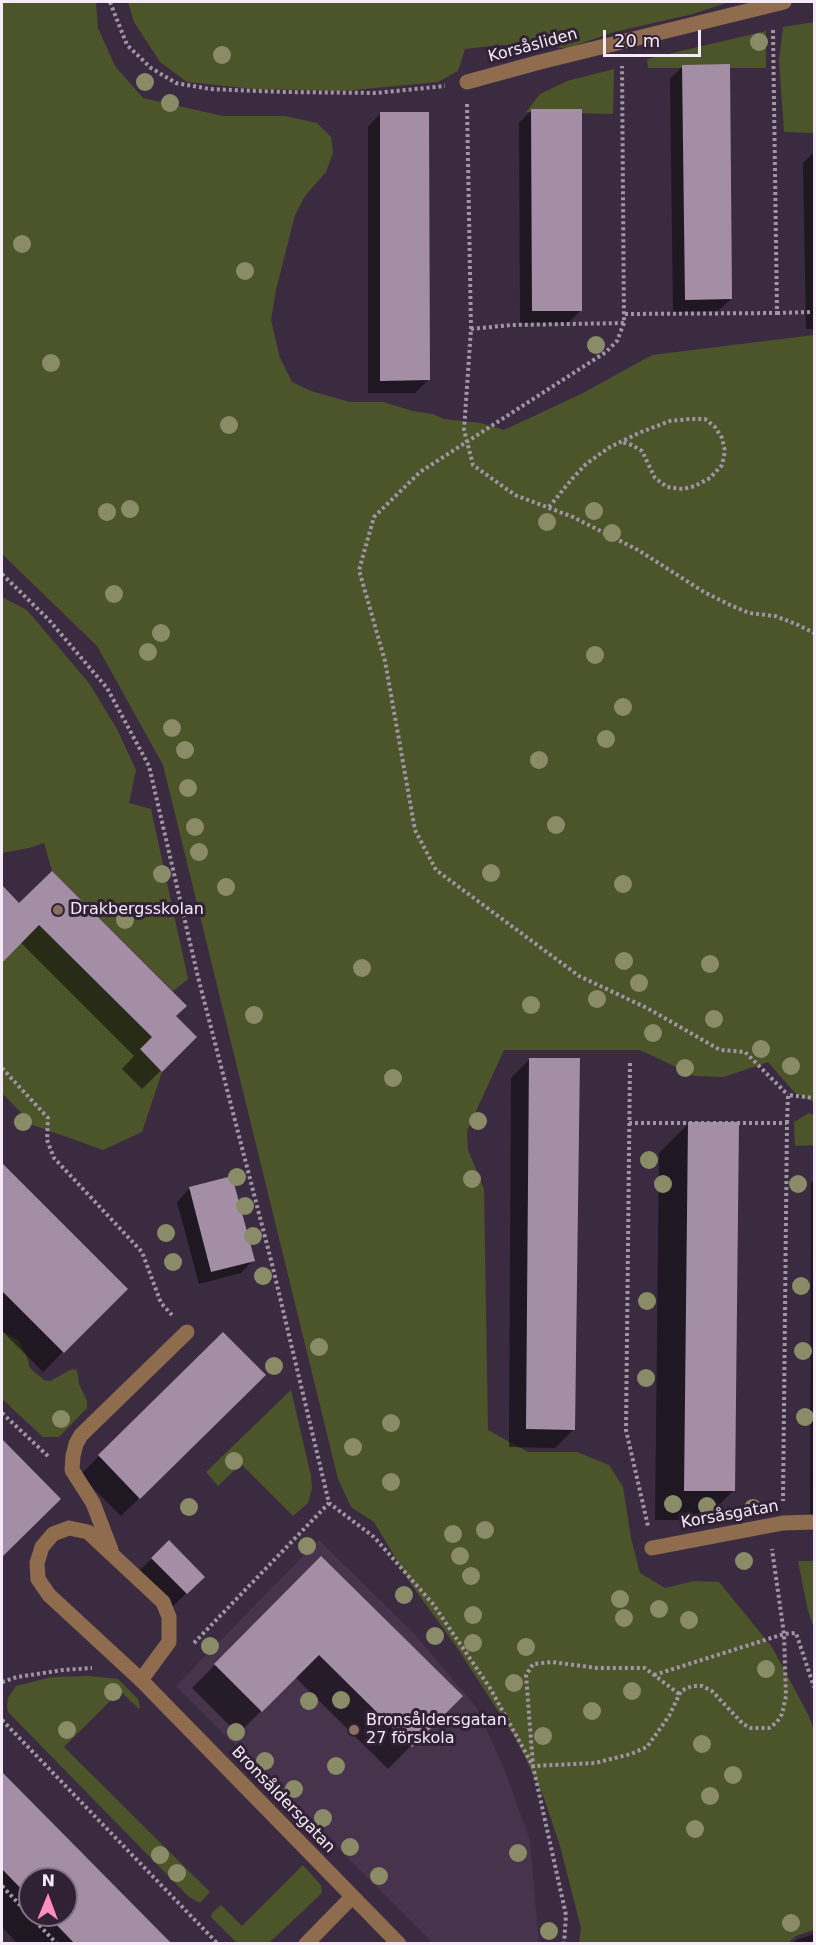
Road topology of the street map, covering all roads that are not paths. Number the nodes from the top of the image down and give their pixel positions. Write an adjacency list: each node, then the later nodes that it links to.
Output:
1 (778, 3): 2 (street, Korsåsliden)
2 (467, 82)
3 (187, 1332): 6 (street)
4 (814, 1522): 5 (street, Korsåsgatan)
5 (652, 1548)
6 (113, 1555): 7 (street, Bronsåldersgatan); 7 (street, Bronsåldersgatan)
7 (141, 1680): 8 (street, Bronsåldersgatan)
8 (352, 1897): 9 (street); 10 (street, Bronsåldersgatan)
9 (306, 1944)
10 (399, 1944)

